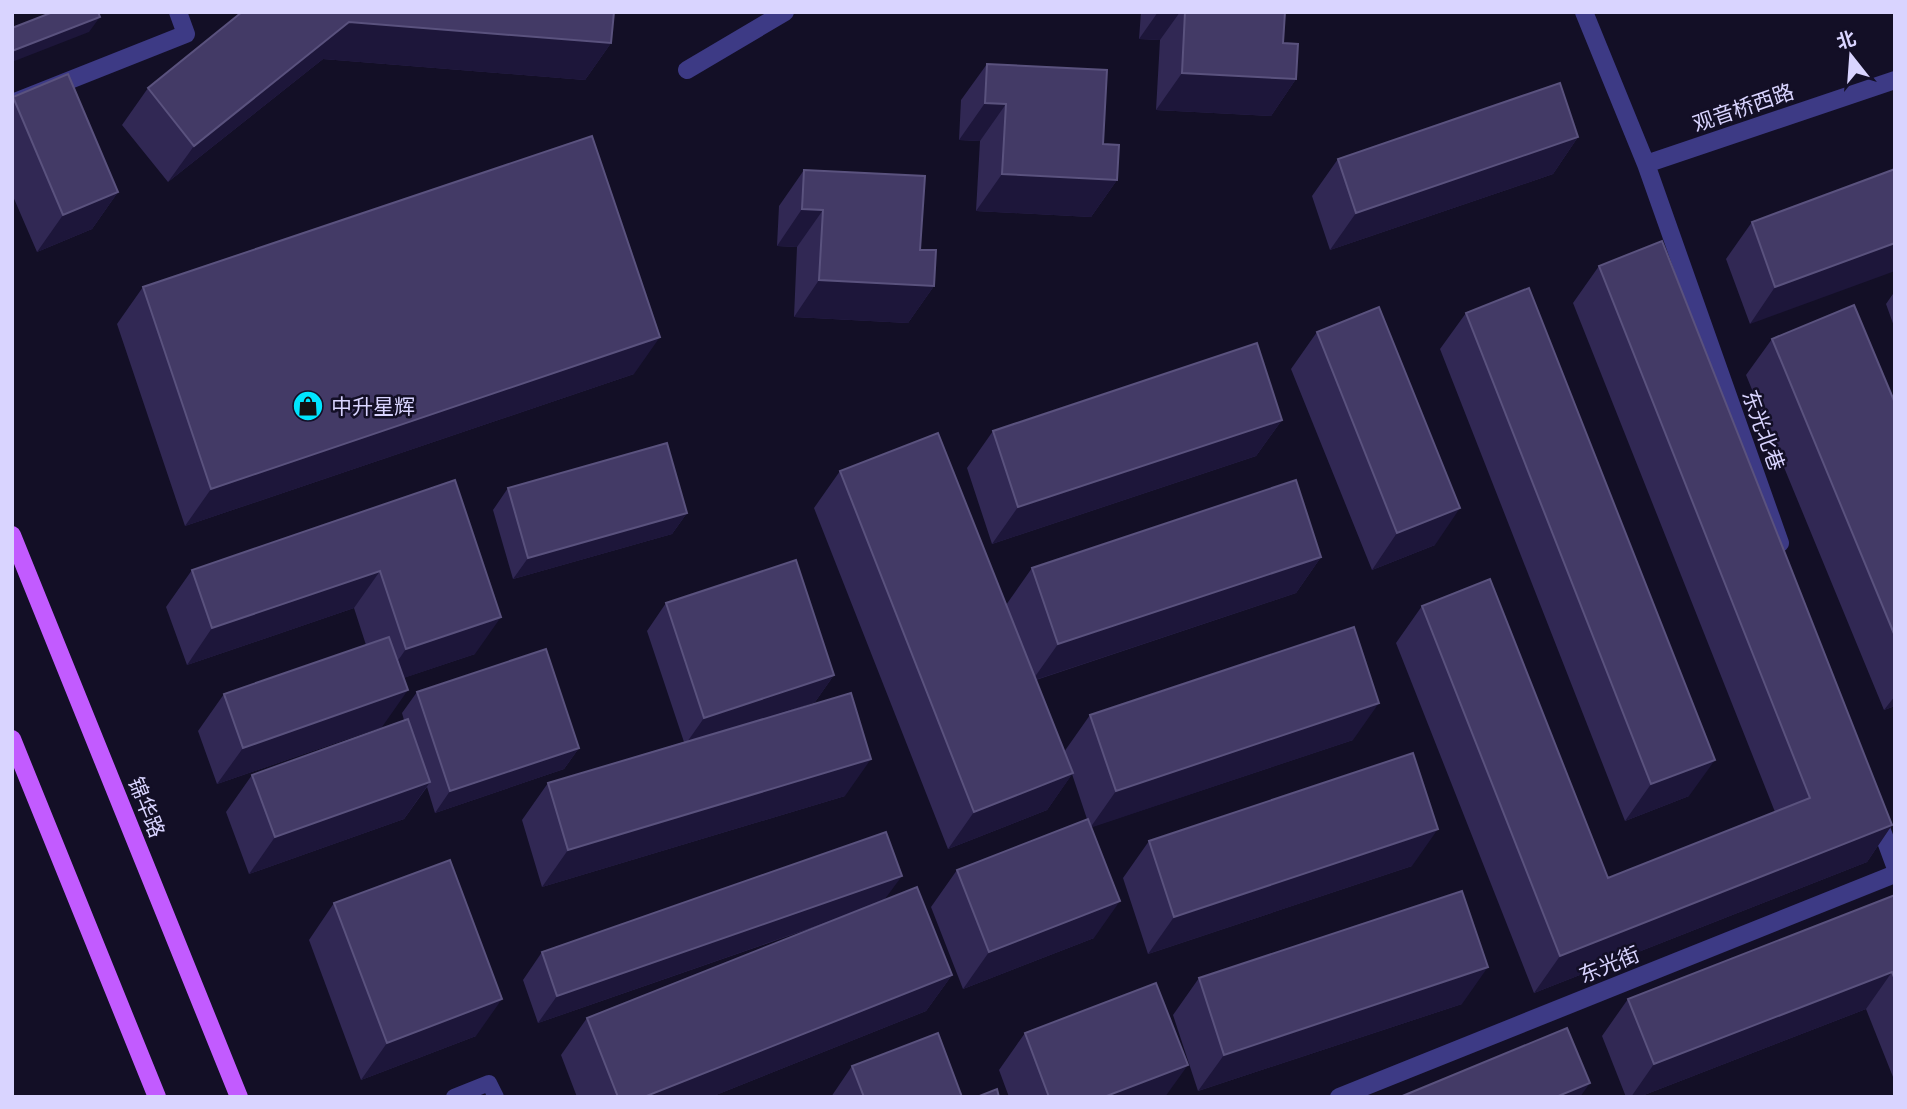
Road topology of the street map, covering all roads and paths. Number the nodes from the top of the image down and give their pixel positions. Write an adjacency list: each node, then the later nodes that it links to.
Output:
1 (178, 12): 6 (street)
2 (785, 12): 4 (street)
3 (1584, 12): 7 (street, 东光北巷)
4 (687, 70)
5 (1895, 80): 7 (street, 观音桥西路)
6 (12, 103)
7 (1646, 164): 9 (street, 东光北巷)
8 (12, 535): 15 (main road, 锦华路)
9 (1784, 554)
10 (12, 739): 14 (main road)
11 (1872, 801): 12 (street)
12 (1895, 866)
13 (1895, 874): 18 (street, 东光街)
14 (157, 1097)
15 (239, 1097)
16 (454, 1097): 17 (lane)
17 (496, 1097)
18 (1339, 1097)

